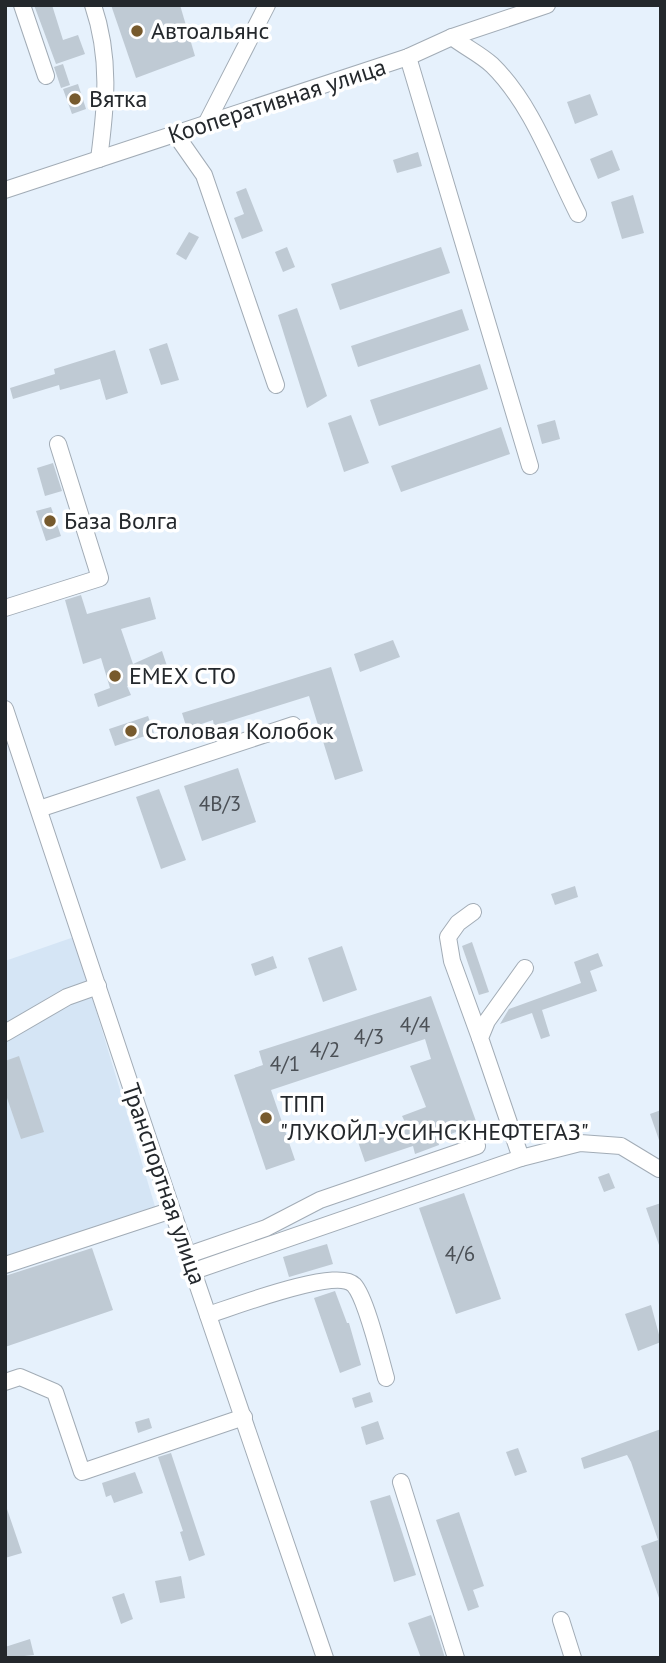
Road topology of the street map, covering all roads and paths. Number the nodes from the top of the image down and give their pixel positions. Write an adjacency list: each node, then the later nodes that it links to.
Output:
1 (22, 5): 7 (street)
2 (93, 5): 10 (street)
3 (267, 5): 8 (street)
4 (547, 5): 5 (street, Кооперативная улица)
5 (452, 37): 6 (street, Кооперативная улица); 12 (street)
6 (408, 57): 8 (street, Кооперативная улица); 15 (street)
7 (46, 76)
8 (206, 124): 9 (street, Кооперативная улица)
9 (176, 135): 10 (street, Кооперативная улица); 13 (street)
10 (99, 159): 11 (street, Кооперативная улица)
11 (5, 191)
12 (578, 214)
13 (276, 385)
14 (58, 444): 16 (street)
15 (530, 466)
16 (5, 608)
17 (5, 709): 19 (street, Транспортная улица)
18 (293, 725): 19 (street)
19 (39, 809): 22 (street, Транспортная улица)
20 (473, 912): 24 (street)
21 (525, 968): 24 (street)
22 (98, 986): 23 (street); 28 (street, Транспортная улица)
23 (5, 1033)
24 (480, 1038): 26 (street)
25 (477, 1146): 29 (street)
26 (521, 1158): 27 (street); 31 (street)
27 (659, 1169)
28 (172, 1210): 29 (street, Транспортная улица); 30 (street)
29 (188, 1255): 31 (street, Транспортная улица)
30 (5, 1265)
31 (194, 1272): 32 (street, Транспортная улица)
32 (208, 1315): 33 (street); 35 (street, Транспортная улица)
33 (386, 1378)
34 (5, 1382): 35 (street)
35 (244, 1417): 38 (street, Транспортная улица)
36 (401, 1482): 39 (street)
37 (561, 1620): 40 (street)
38 (325, 1658)
39 (456, 1658)
40 (573, 1658)

